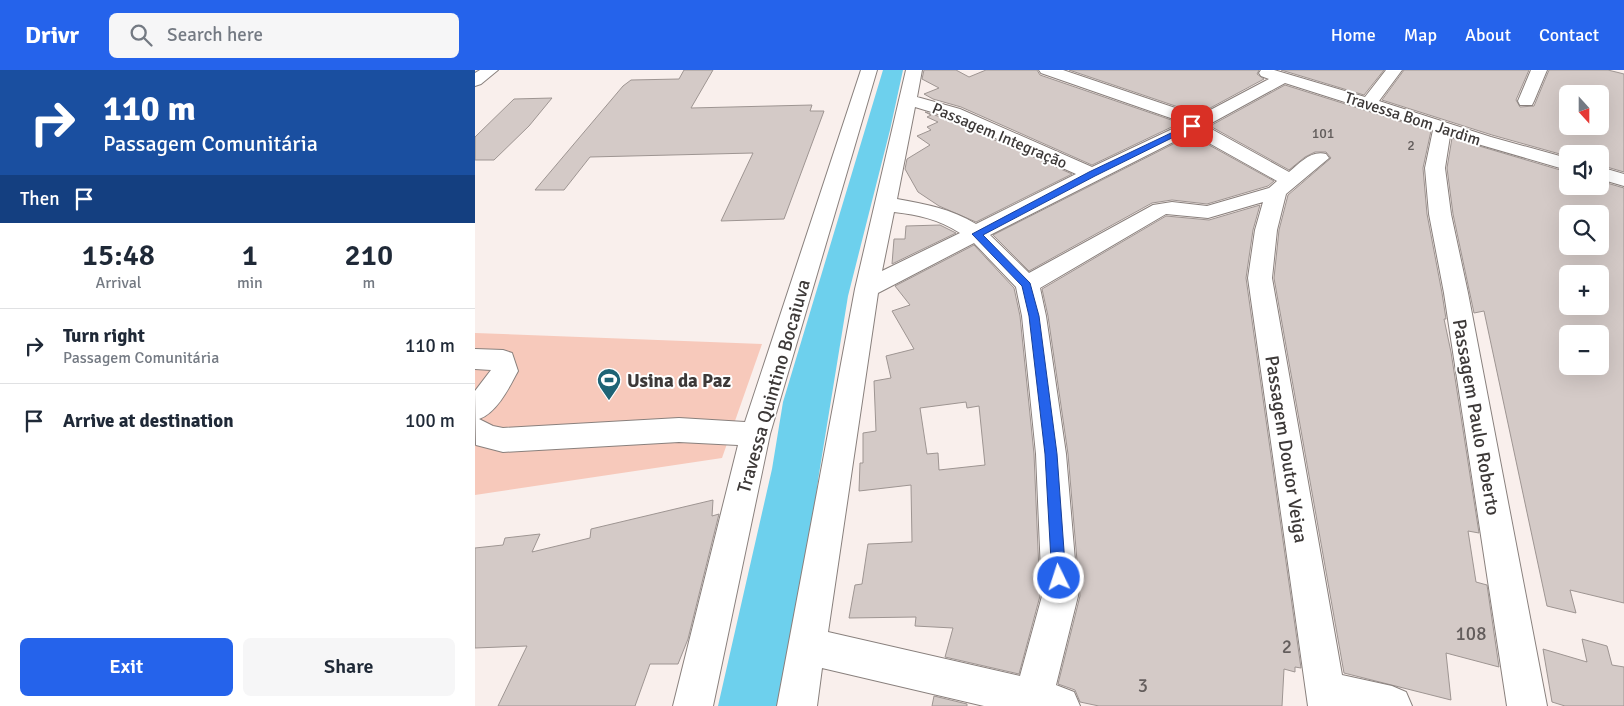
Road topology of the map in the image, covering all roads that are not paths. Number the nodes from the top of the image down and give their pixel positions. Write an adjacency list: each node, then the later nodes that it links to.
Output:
1 (491, 70): 9 (street)
2 (869, 70): 26 (street, Travessa Quintino Bocaiuva)
3 (914, 70): 10 (street)
4 (1047, 70): 13 (street)
5 (1259, 70): 8 (street, Travessa Bom Jardim)
6 (1395, 70): 12 (street)
7 (1539, 70): 11 (street)
8 (1283, 78): 12 (street, Travessa Bom Jardim); 13 (street)
9 (475, 81)
10 (907, 99): 17 (street, Passagem Integração); 19 (street)
11 (1526, 101)
12 (1369, 103): 14 (street, Travessa Bom Jardim)
13 (1196, 124): 17 (street); 18 (street)
14 (1442, 128): 16 (street, Travessa Bom Jardim); 33 (street, Passagem Paulo Roberto)
15 (1319, 158): 18 (street)
16 (1559, 162)
17 (1092, 174): 20 (street)
18 (1283, 187): 21 (street); 28 (street, Passagem Doutor Veiga)
19 (885, 204): 20 (street); 22 (street)
20 (977, 234): 21 (street); 22 (street)
21 (1027, 285): 29 (street)
22 (867, 289): 27 (street)
23 (475, 359): 24 (street)
24 (475, 409)
25 (475, 429): 26 (street)
26 (755, 434): 30 (street, Travessa Quintino Bocaiuva)
27 (809, 646): 29 (street); 31 (street)
28 (1327, 698): 32 (street)
29 (1047, 702)
30 (693, 706)
31 (797, 706)
32 (1392, 706)
33 (1527, 706)

